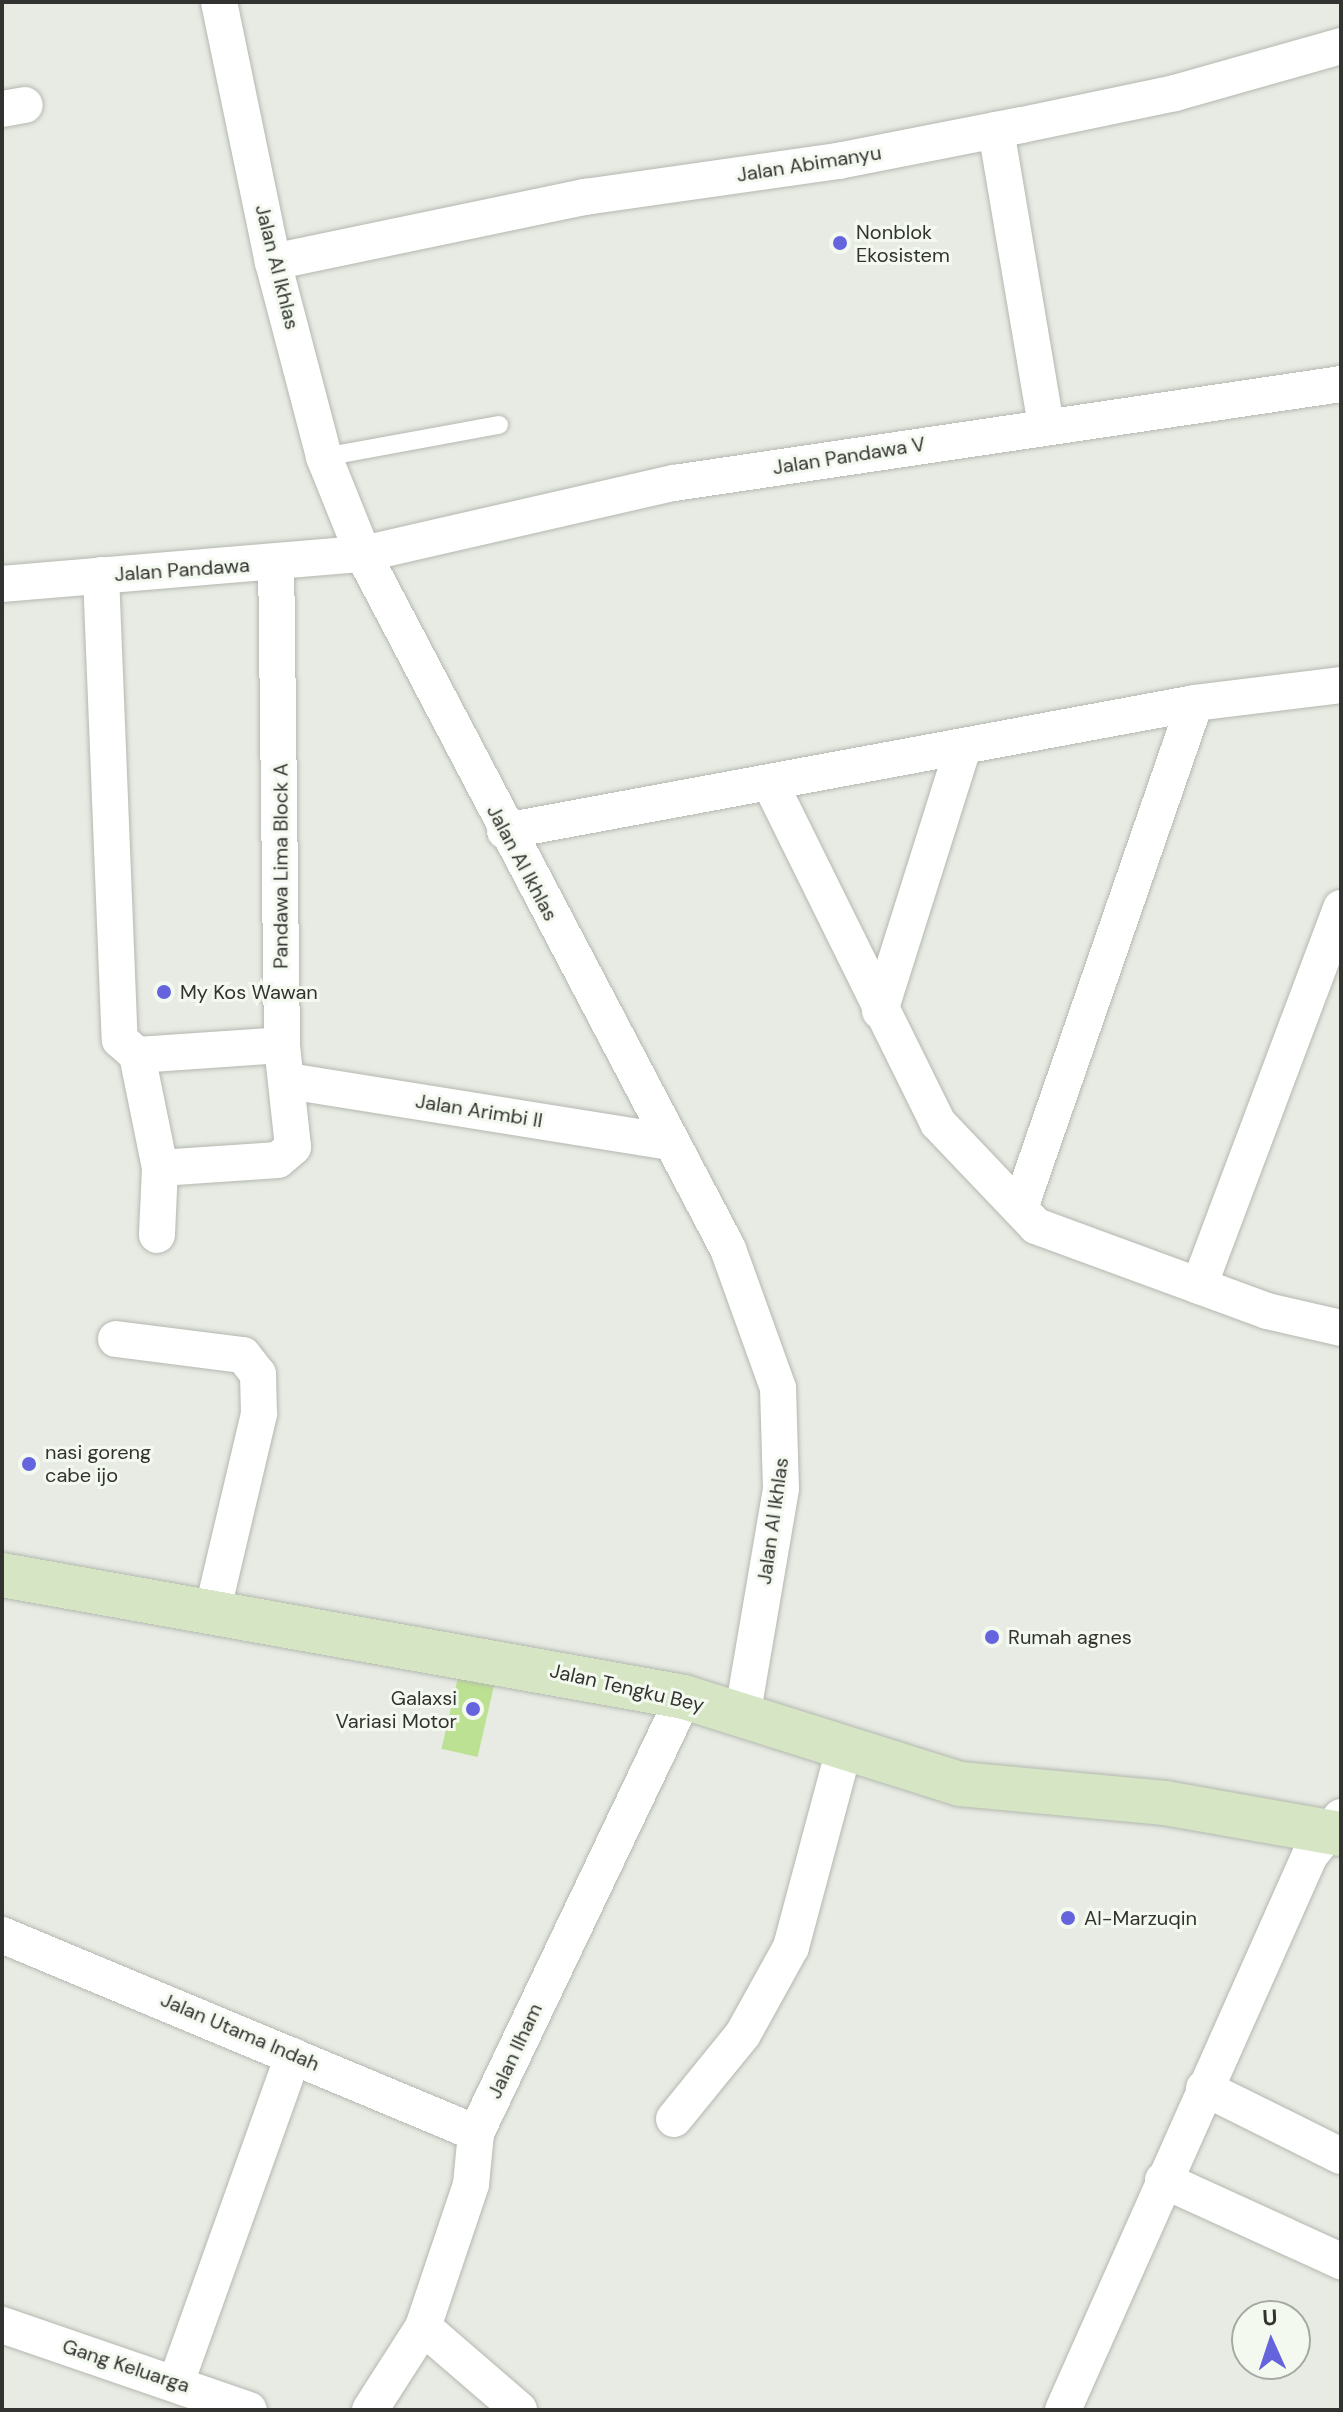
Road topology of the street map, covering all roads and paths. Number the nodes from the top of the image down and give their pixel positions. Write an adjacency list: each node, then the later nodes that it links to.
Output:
1 (219, 2): 4 (street, Jalan Al Ikhlas)
2 (1341, 46): 3 (street, Jalan Abimanyu)
3 (996, 130): 4 (street, Jalan Abimanyu); 7 (street)
4 (273, 262): 8 (street, Jalan Al Ikhlas)
5 (1341, 384): 7 (street, Jalan Pandawa V)
6 (499, 425): 8 (lane)
7 (1046, 426): 9 (street, Jalan Pandawa V)
8 (324, 457): 9 (street, Jalan Al Ikhlas)
9 (363, 554): 10 (street, Jalan Pandawa); 17 (street, Jalan Al Ikhlas)
10 (276, 563): 11 (street, Jalan Pandawa); 20 (street, Pandawa Lima Block A)
11 (101, 575): 12 (street, Jalan Pandawa); 21 (street)
12 (2, 584)
13 (1341, 685): 14 (street)
14 (1195, 703): 15 (street); 25 (street)
15 (963, 747): 16 (street); 19 (street)
16 (770, 783): 17 (street); 19 (street)
17 (505, 831): 23 (street, Jalan Al Ikhlas)
18 (1341, 908): 27 (street)
19 (880, 1011): 25 (street)
20 (282, 1045): 21 (street); 22 (street, Pandawa Lima Block A)
21 (137, 1055): 24 (street)
22 (289, 1081): 23 (street, Jalan Arimbi II); 24 (street, Pandawa Lima Block A)
23 (669, 1142): 33 (street, Jalan Al Ikhlas)
24 (160, 1168): 26 (street)
25 (1020, 1208): 27 (street)
26 (157, 1235)
27 (1199, 1286): 28 (street)
28 (1341, 1328)
29 (116, 1339): 31 (street)
30 (2, 1575): 31 (main road, Jalan Tengku Bey)
31 (213, 1608): 32 (main road, Jalan Tengku Bey)
32 (684, 1697): 33 (main road, Jalan Tengku Bey); 40 (street, Jalan Ilham)
33 (742, 1718): 34 (main road, Jalan Tengku Bey)
34 (844, 1749): 35 (main road, Jalan Tengku Bey); 39 (street)
35 (1338, 1827): 38 (street)
36 (2, 1935): 37 (street, Jalan Utama Indah)
37 (293, 2056): 40 (street, Jalan Utama Indah); 46 (street)
38 (1204, 2088): 41 (street); 42 (street)
39 (674, 2119)
40 (476, 2133): 45 (street, Jalan Ilham)
41 (1341, 2156)
42 (1163, 2180): 43 (street); 50 (street)
43 (1341, 2261)
44 (2, 2325): 46 (street, Gang Keluarga)
45 (423, 2327): 48 (street, Jalan Ilham); 49 (street)
46 (177, 2380): 47 (street, Gang Keluarga)
47 (249, 2410)
48 (370, 2410)
49 (519, 2410)
50 (1063, 2410)

